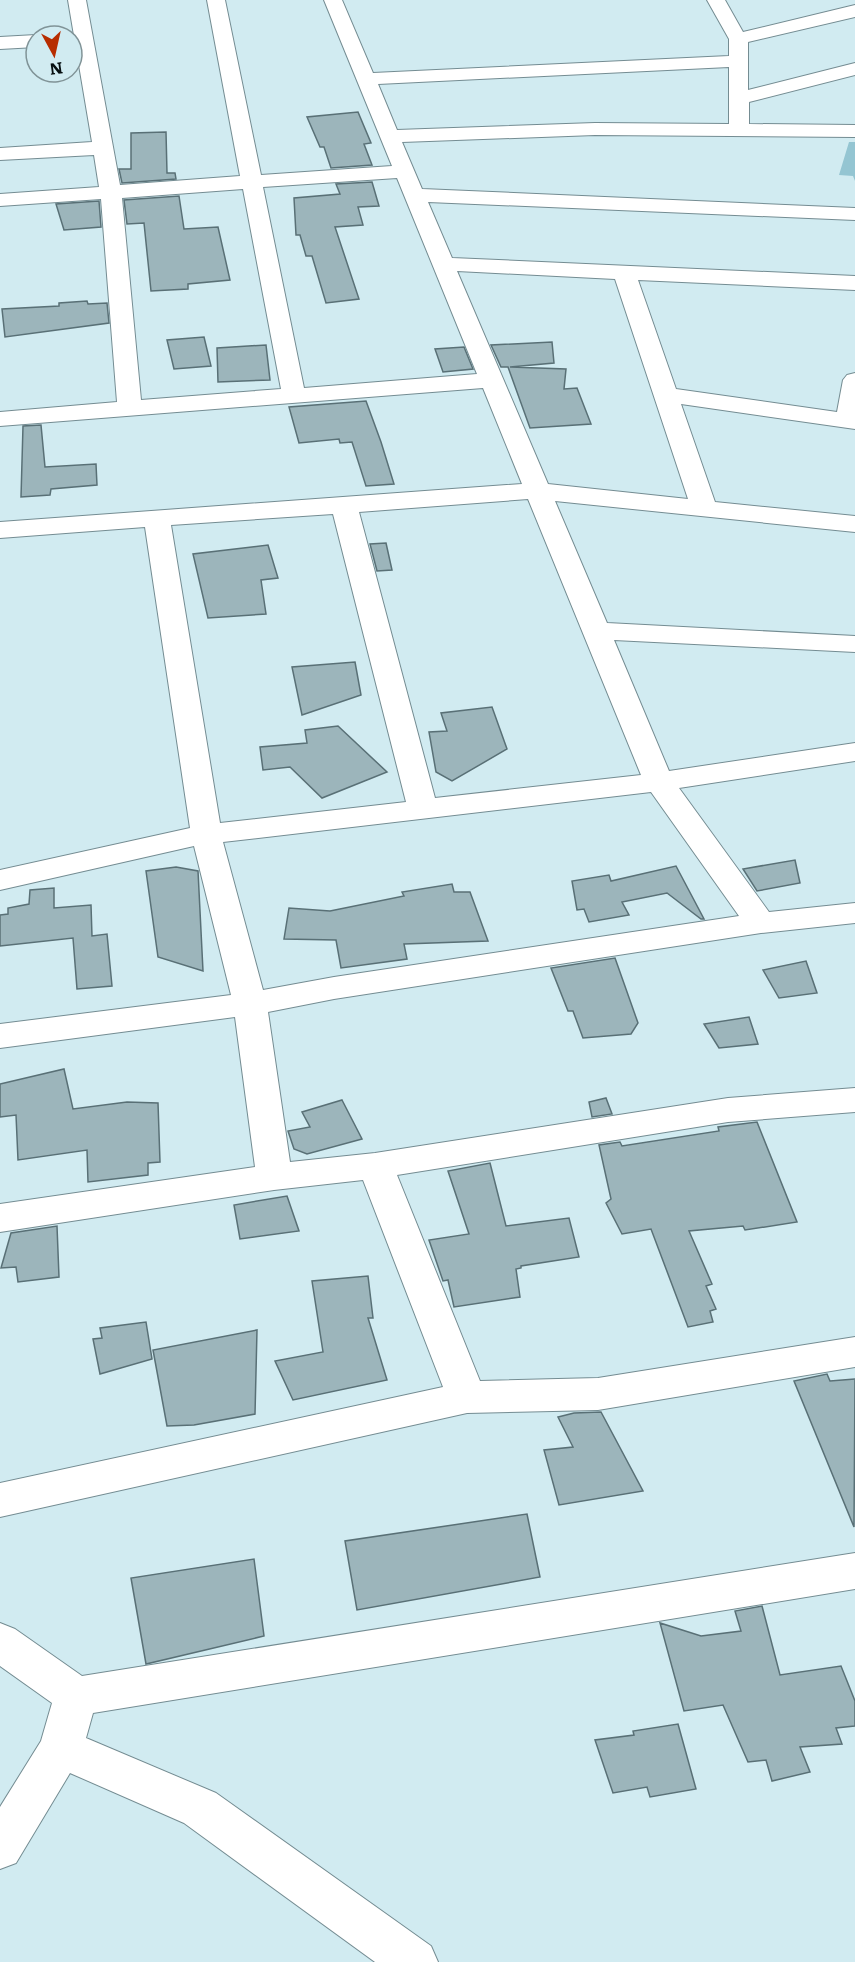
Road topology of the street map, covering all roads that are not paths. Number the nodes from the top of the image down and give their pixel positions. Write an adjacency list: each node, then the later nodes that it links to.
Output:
1 (77, 0): 6 (street)
2 (216, 0): 21 (street)
3 (333, 0): 13 (street)
4 (716, 0): 7 (street)
5 (855, 11): 7 (street)
6 (78, 24)
7 (738, 39): 10 (street)
8 (24, 42): 9 (street)
9 (0, 43)
10 (738, 61): 13 (street); 14 (street)
11 (84, 65): 18 (street)
12 (855, 69): 14 (street)
13 (366, 79): 17 (street)
14 (738, 99): 15 (street)
15 (739, 129): 16 (street); 17 (street)
16 (855, 131)
17 (390, 136): 20 (street)
18 (103, 148): 19 (street); 22 (street)
19 (0, 154)
20 (405, 171): 21 (street); 23 (street)
21 (251, 182): 22 (street); 32 (street)
22 (111, 192): 24 (street); 33 (street)
23 (414, 195): 25 (street); 26 (street)
24 (0, 200)
25 (855, 214)
26 (443, 264): 27 (street); 29 (street)
27 (624, 273): 28 (street); 31 (street)
28 (855, 283)
29 (492, 380): 32 (street); 36 (street)
30 (855, 380): 35 (street)
31 (666, 395): 35 (street); 37 (street)
32 (294, 396): 33 (street)
33 (130, 409): 34 (street)
34 (0, 419)
35 (851, 421)
36 (537, 491): 37 (street); 38 (street); 42 (street)
37 (700, 498): 40 (street)
38 (344, 505): 39 (street); 46 (street)
39 (157, 518): 41 (street); 47 (street)
40 (855, 524)
41 (0, 530)
42 (596, 631): 43 (street); 45 (street)
43 (855, 644)
44 (855, 752): 45 (street)
45 (658, 782): 46 (street); 50 (street)
46 (423, 809): 47 (street)
47 (206, 834): 48 (street); 51 (street)
48 (0, 880)
49 (855, 914): 50 (street)
50 (761, 922): 51 (street)
51 (250, 1004): 52 (street); 55 (street)
52 (0, 1036)
53 (855, 1100): 54 (street)
54 (375, 1166): 55 (street); 58 (street)
55 (274, 1177): 56 (street)
56 (0, 1218)
57 (855, 1352): 58 (street)
58 (467, 1397): 59 (street)
59 (0, 1500)
60 (855, 1571): 62 (street)
61 (0, 1642): 62 (street)
62 (76, 1696): 63 (street)
63 (61, 1748): 64 (street); 65 (street)
64 (0, 1848)
65 (388, 1954)

